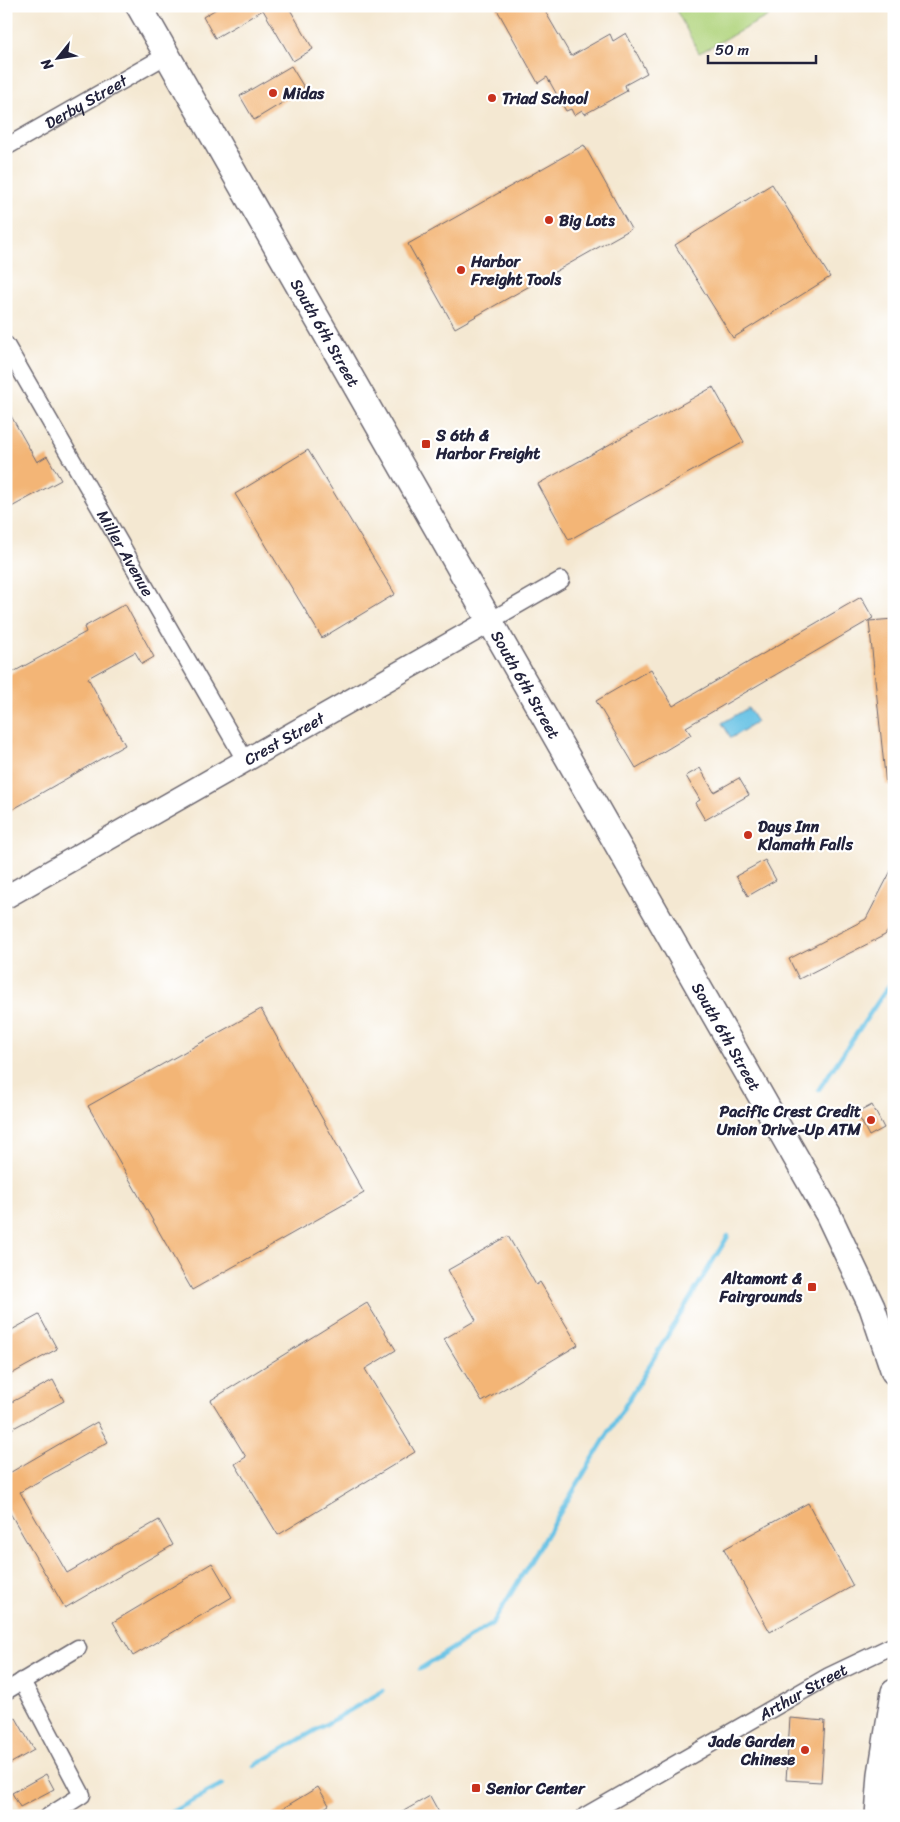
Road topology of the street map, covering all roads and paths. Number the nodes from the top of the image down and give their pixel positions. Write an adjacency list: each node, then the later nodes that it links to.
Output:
1 (138, 6): 2 (main road, South 6th Street)
2 (167, 55): 3 (street, Derby Street); 6 (main road, South 6th Street)
3 (6, 148)
4 (6, 345): 7 (street, Miller Avenue)
5 (561, 580): 6 (street, Crest Street)
6 (490, 621): 7 (street, Crest Street); 9 (main road, South 6th Street)
7 (245, 760): 8 (street, Crest Street)
8 (6, 897)
9 (893, 1364)
10 (894, 1645): 16 (street, Arthur Street)
11 (78, 1648): 12 (street)
12 (22, 1681): 13 (street); 15 (street)
13 (6, 1691)
14 (894, 1692): 17 (main road)
15 (49, 1816)
16 (584, 1816)
17 (878, 1816)

